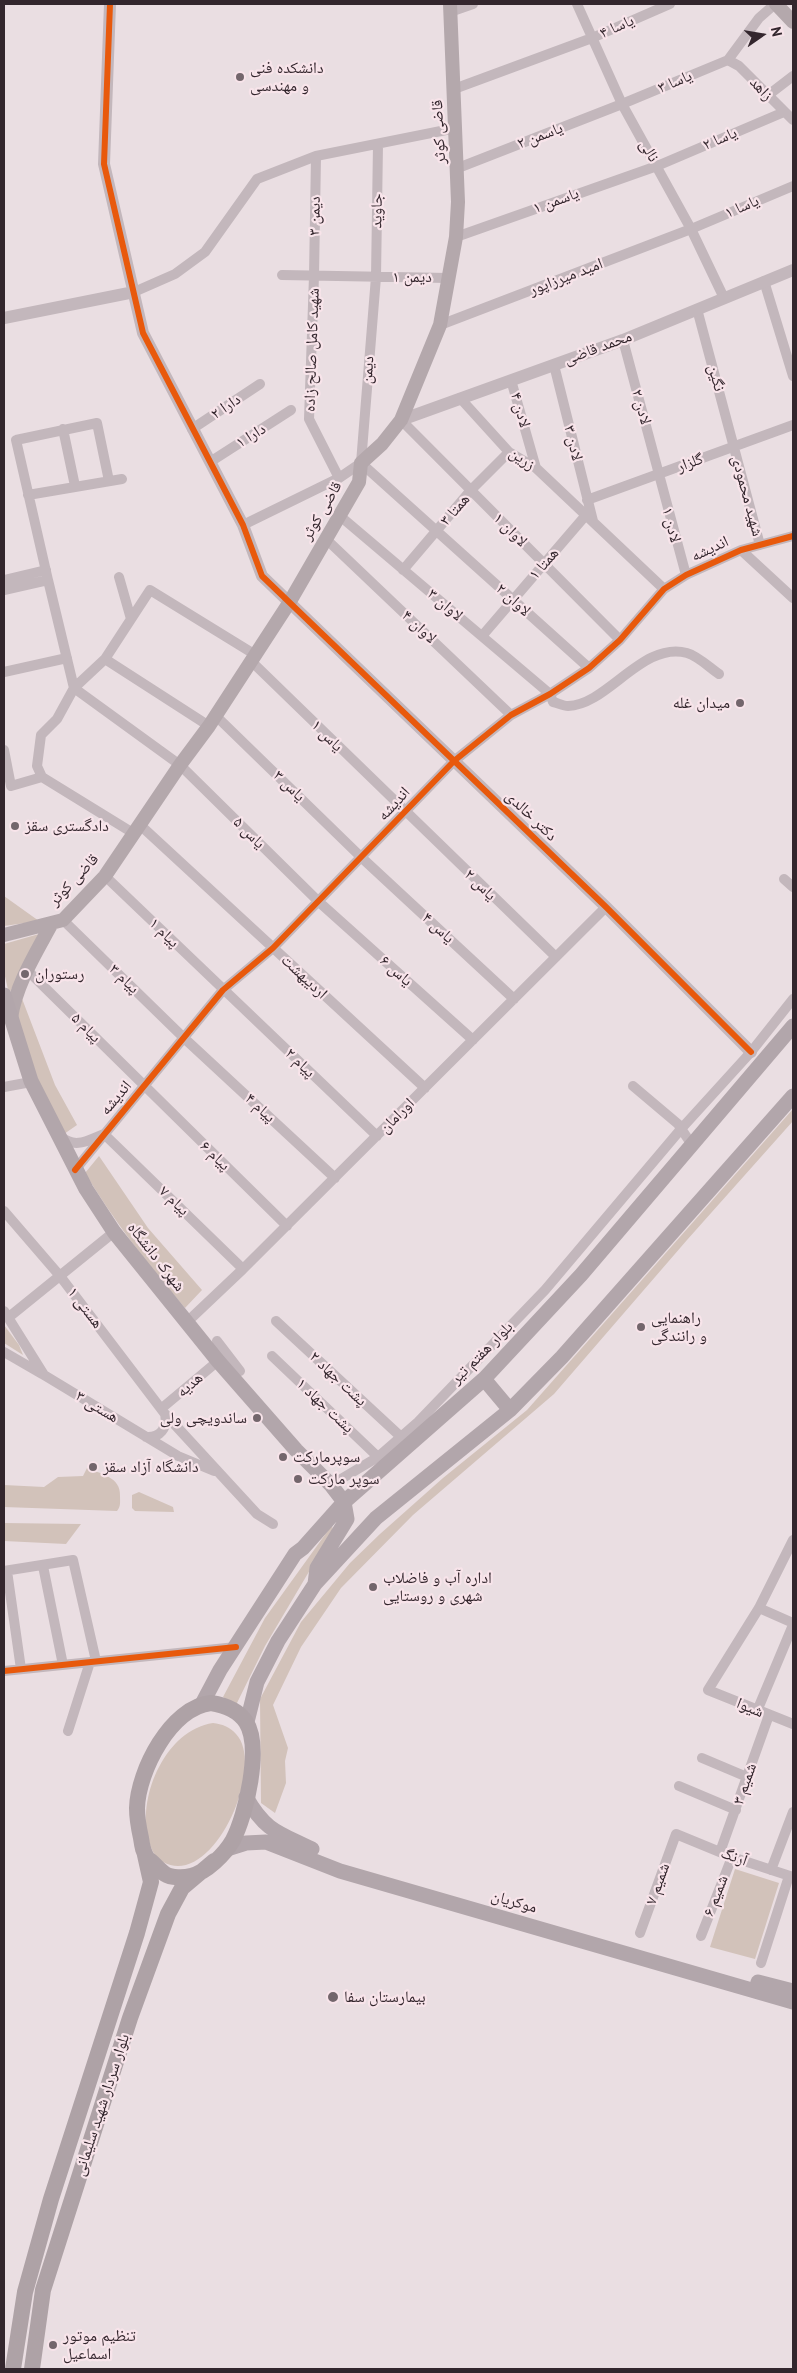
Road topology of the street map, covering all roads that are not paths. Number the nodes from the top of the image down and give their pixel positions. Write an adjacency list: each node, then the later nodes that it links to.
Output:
1 (110, 4): 30 (street, دکتر خالدی)
2 (473, 4): 6 (street)
3 (576, 4): 8 (street, نالی)
4 (670, 4): 8 (street, یاسا ۴)
5 (776, 4): 7 (main road); 9 (street)
6 (450, 8): 11 (main road, قاضی کوثر)
7 (793, 22)
8 (592, 38): 11 (street); 13 (street, نالی)
9 (728, 60): 12 (street, زاهد); 13 (street, یاسا ۳)
10 (793, 76): 12 (street)
11 (454, 89): 16 (main road, قاضی کوثر)
12 (767, 96): 14 (street, زاهد)
13 (622, 104): 19 (street, نالی); 20 (street, یاسمن ۲)
14 (784, 112): 15 (street, زاهد); 19 (street, یاسا ۲)
15 (793, 120)
16 (456, 128): 17 (street); 20 (main road, قاضی کوثر)
17 (378, 144): 18 (street); 27 (street, جاوید)
18 (316, 156): 26 (street, دیمن ۳); 30 (street)
19 (657, 166): 22 (street, نالی); 23 (street, یاسمن ۱)
20 (458, 168): 23 (main road, قاضی کوثر)
21 (793, 186): 22 (street, یاسا ۱)
22 (691, 229): 31 (street, نالی); 34 (street, امید میرزاپور)
23 (456, 237): 28 (main road, قاضی کوثر)
24 (793, 270): 29 (street, محمد قاضی)
25 (282, 275): 26 (street, دیمن ۱)
26 (314, 276): 27 (street, دیمن ۱); 52 (street, شهید کامل صالح زاده)
27 (376, 277): 28 (street, دیمن ۱); 49 (street, دیمن)
28 (448, 278): 34 (main road, قاضی کوثر)
29 (764, 281): 31 (street, محمد قاضی); 37 (street)
30 (134, 292): 33 (street); 45 (street, دکتر خالدی)
31 (724, 298): 32 (street, محمد قاضی)
32 (697, 309): 35 (street, محمد قاضی); 46 (street, نگین)
33 (4, 318)
34 (440, 325): 42 (main road, قاضی کوثر)
35 (623, 340): 36 (street, محمد قاضی); 51 (street, لادن ۲)
36 (554, 364): 38 (street, محمد قاضی); 58 (street, لادن ۳)
37 (793, 376)
38 (511, 380): 40 (street, محمد قاضی); 50 (street, لادن ۴)
39 (260, 384): 45 (street, دارا ۲)
40 (460, 398): 42 (street, محمد قاضی); 47 (street, زرین)
41 (291, 410): 48 (street, دارا ۱)
42 (401, 420): 49 (main road, قاضی کوثر); 56 (street, لاوان ۱)
43 (793, 425): 46 (street, گلزار)
44 (63, 429): 54 (street); 55 (street); 57 (street)
45 (192, 430): 48 (street, دکتر خالدی)
46 (734, 447): 51 (street, گلزار); 65 (street, شهید محمودی)
47 (508, 452): 50 (street, زرین); 56 (street, همتا ۳)
48 (210, 462): 61 (street, دکتر خالدی)
49 (361, 463): 52 (street); 59 (main road, قاضی کوثر); 62 (street, لاوان ۲)
50 (536, 468): 60 (street, زرین)
51 (660, 474): 58 (street, گلزار); 70 (street, لادن ۱)
52 (339, 478): 61 (street)
53 (122, 479): 54 (street)
54 (109, 481): 55 (street)
55 (74, 486): 57 (street)
56 (471, 490): 62 (street, همتا ۳); 67 (street, لاوان ۱)
57 (28, 495): 69 (street)
58 (587, 500): 60 (street, لادن ۳)
59 (340, 516): 64 (main road, قاضی کوثر); 68 (street, لاوان ۳)
60 (590, 519): 67 (street, همتا ۱); 73 (street, زرین)
61 (242, 525): 77 (street, دکتر خالدی)
62 (436, 531): 68 (street, همتا ۳); 76 (street, لاوان ۲)
63 (793, 536): 65 (street, اندیشه)
64 (326, 539): 77 (main road, قاضی کوثر); 89 (street, لاوان ۴)
65 (760, 545): 66 (street, اندیشه)
66 (741, 550): 70 (street, اندیشه); 75 (street)
67 (544, 564): 76 (street, همتا ۱); 80 (street, لاوان ۱)
68 (403, 570): 79 (street, لاوان ۳)
69 (47, 575): 72 (street); 74 (street); 82 (street)
70 (686, 575): 73 (street, اندیشه)
71 (119, 577): 78 (street)
72 (4, 580)
73 (664, 589): 80 (street, اندیشه)
74 (4, 590)
75 (793, 598)
76 (513, 600): 79 (street, همتا ۱); 84 (street, لاوان ۲)
77 (289, 603): 81 (main road, قاضی کوثر); 92 (street, دکتر خالدی)
78 (131, 619): 81 (street, یاس ۱); 83 (street)
79 (482, 636): 88 (street, لاوان ۳)
80 (620, 640): 84 (street, اندیشه)
81 (252, 657): 90 (main road, قاضی کوثر); 95 (street, یاس ۱)
82 (67, 658): 85 (street); 87 (street)
83 (105, 659): 87 (street); 90 (street, یاس ۳)
84 (589, 668): 88 (street, اندیشه)
85 (4, 672)
86 (719, 674): 88 (street, لاوان ۳)
87 (74, 688): 93 (street, یاس ۵); 94 (street)
88 (550, 694): 89 (street, اندیشه)
89 (511, 715): 92 (street, اندیشه)
90 (212, 720): 93 (main road, قاضی کوثر); 97 (street, یاس ۳)
91 (4, 750): 94 (street)
92 (454, 761): 95 (street, اندیشه); 102 (street, دکتر خالدی)
93 (180, 765): 96 (main road, قاضی کوثر); 101 (street, یاس ۵)
94 (42, 778): 96 (street, اردیبهشت)
95 (404, 812): 97 (street, اندیشه); 106 (street, یاس ۲)
96 (136, 829): 98 (main road, قاضی کوثر); 105 (street, اردیبهشت)
97 (362, 858): 101 (street, اندیشه); 110 (street, یاس ۴)
98 (105, 876): 103 (main road, قاضی کوثر); 108 (street, پیام ۱)
99 (784, 879): 100 (street)
100 (793, 887)
101 (319, 902): 105 (street, اندیشه); 115 (street, یاس ۶)
102 (606, 907): 106 (street, اورامان); 116 (street, دکتر خالدی)
103 (58, 922): 104 (main road, قاضی کوثر); 107 (main road); 114 (street, پیام ۳)
104 (4, 936)
105 (273, 948): 108 (street, اندیشه); 121 (street, اردیبهشت)
106 (556, 957): 110 (street, اورامان)
107 (27, 970): 112 (main road); 119 (street, پیام ۵)
108 (223, 990): 114 (street, اندیشه); 126 (street, پیام ۲)
109 (4, 995): 112 (main road, شهرک دانشگاه)
110 (514, 999): 115 (street, اورامان)
111 (793, 999): 116 (street)
112 (6, 1019): 117 (main road, شهرک دانشگاه)
113 (793, 1026): 127 (main road, بلوار هفتم تیر)
114 (184, 1038): 119 (street, اندیشه); 129 (street, پیام ۴)
115 (472, 1040): 121 (street, اورامان)
116 (751, 1052): 123 (street)
117 (28, 1082): 118 (street); 124 (main road, شهرک دانشگاه); 132 (main road)
118 (4, 1086)
119 (144, 1086): 125 (street, اندیشه); 131 (street, پیام ۶)
120 (633, 1086): 123 (street)
121 (425, 1088): 126 (street, اورامان)
122 (793, 1096): 145 (main road)
123 (681, 1129): 127 (street); 147 (street)
124 (57, 1134): 125 (street); 128 (main road, شهرک دانشگاه)
125 (104, 1134): 128 (street, اندیشه); 133 (street, پیام ۷)
126 (377, 1136): 129 (street, اورامان)
127 (692, 1145): 144 (main road, بلوار هفتم تیر)
128 (75, 1170): 132 (main road, شهرک دانشگاه)
129 (335, 1178): 131 (street, اورامان)
130 (4, 1211): 134 (street, هستی ۱)
131 (287, 1226): 133 (street, اورامان)
132 (112, 1235): 134 (street); 137 (main road, شهرک دانشگاه); 141 (main road)
133 (243, 1269): 137 (street, اورامان)
134 (60, 1276): 135 (street); 146 (street, هستی ۱)
135 (6, 1314): 143 (street, هستی ۳)
136 (276, 1321): 147 (street, پشت جهاد ۲)
137 (186, 1323): 141 (main road, شهرک دانشگاه)
138 (216, 1342): 142 (street)
139 (4, 1352): 143 (street)
140 (272, 1356): 149 (street, پشت جهاد ۱)
141 (216, 1363): 146 (street, هدیه); 151 (main road, شهرک دانشگاه); 153 (main road)
142 (240, 1371)
143 (44, 1376): 148 (street, هستی ۳)
144 (484, 1379): 145 (main road); 152 (main road, بلوار هفتم تیر)
145 (510, 1410): 158 (main road)
146 (164, 1411): 148 (street); 150 (street, هستی ۱)
147 (400, 1436): 149 (street)
148 (146, 1437): 150 (street, هستی ۳)
149 (378, 1456): 151 (street)
150 (217, 1472): 154 (street, هستی ۱)
151 (328, 1482): 152 (main road, شهرک دانشگاه)
152 (344, 1502): 153 (main road, بلوار هفتم تیر); 158 (main road)
153 (327, 1519): 161 (main road, بلوار هفتم تیر)
154 (273, 1524)
155 (793, 1540): 159 (street)
156 (43, 1566): 157 (street); 162 (street); 163 (street)
157 (5, 1571): 164 (street)
158 (315, 1584): 169 (main road)
159 (759, 1608): 160 (street); 167 (street, شیوا)
160 (793, 1624): 167 (street)
161 (236, 1647): 162 (street); 166 (main road, بلوار هفتم تیر)
162 (93, 1661): 163 (street); 171 (street)
163 (64, 1665): 164 (street)
164 (21, 1669): 165 (street)
165 (4, 1671)
166 (202, 1704): 169 (highway); 181 (highway)
167 (757, 1711): 168 (street, شیوا)
168 (769, 1715): 170 (street, شیوا); 173 (street, شمیم ۳)
169 (247, 1722): 175 (highway)
170 (793, 1724)
171 (68, 1731)
172 (702, 1758): 173 (street)
173 (747, 1777): 176 (street, شمیم ۳)
174 (679, 1786): 176 (street)
175 (246, 1798): 179 (highway); 189 (main road)
176 (736, 1810): 180 (street, شمیم ۳)
177 (793, 1812): 184 (street)
178 (676, 1834): 180 (street, آرنگ); 186 (street, شمیم ۷)
179 (226, 1849): 183 (highway); 190 (main road, موکریان)
180 (720, 1852): 182 (street, آرنگ)
181 (145, 1855): 183 (highway); 191 (highway, بلوار سردار شهید سلیمانی)
182 (732, 1857): 184 (street, آرنگ); 187 (street, شمیم ۶)
183 (214, 1861): 192 (highway, بلوار سردار شهید سلیمانی)
184 (771, 1870): 185 (street, آرنگ)
185 (791, 1876): 188 (street)
186 (640, 1933)
187 (701, 1936)
188 (761, 1963)
189 (793, 1991)
190 (793, 2002)
191 (13, 2369)
192 (32, 2369)

